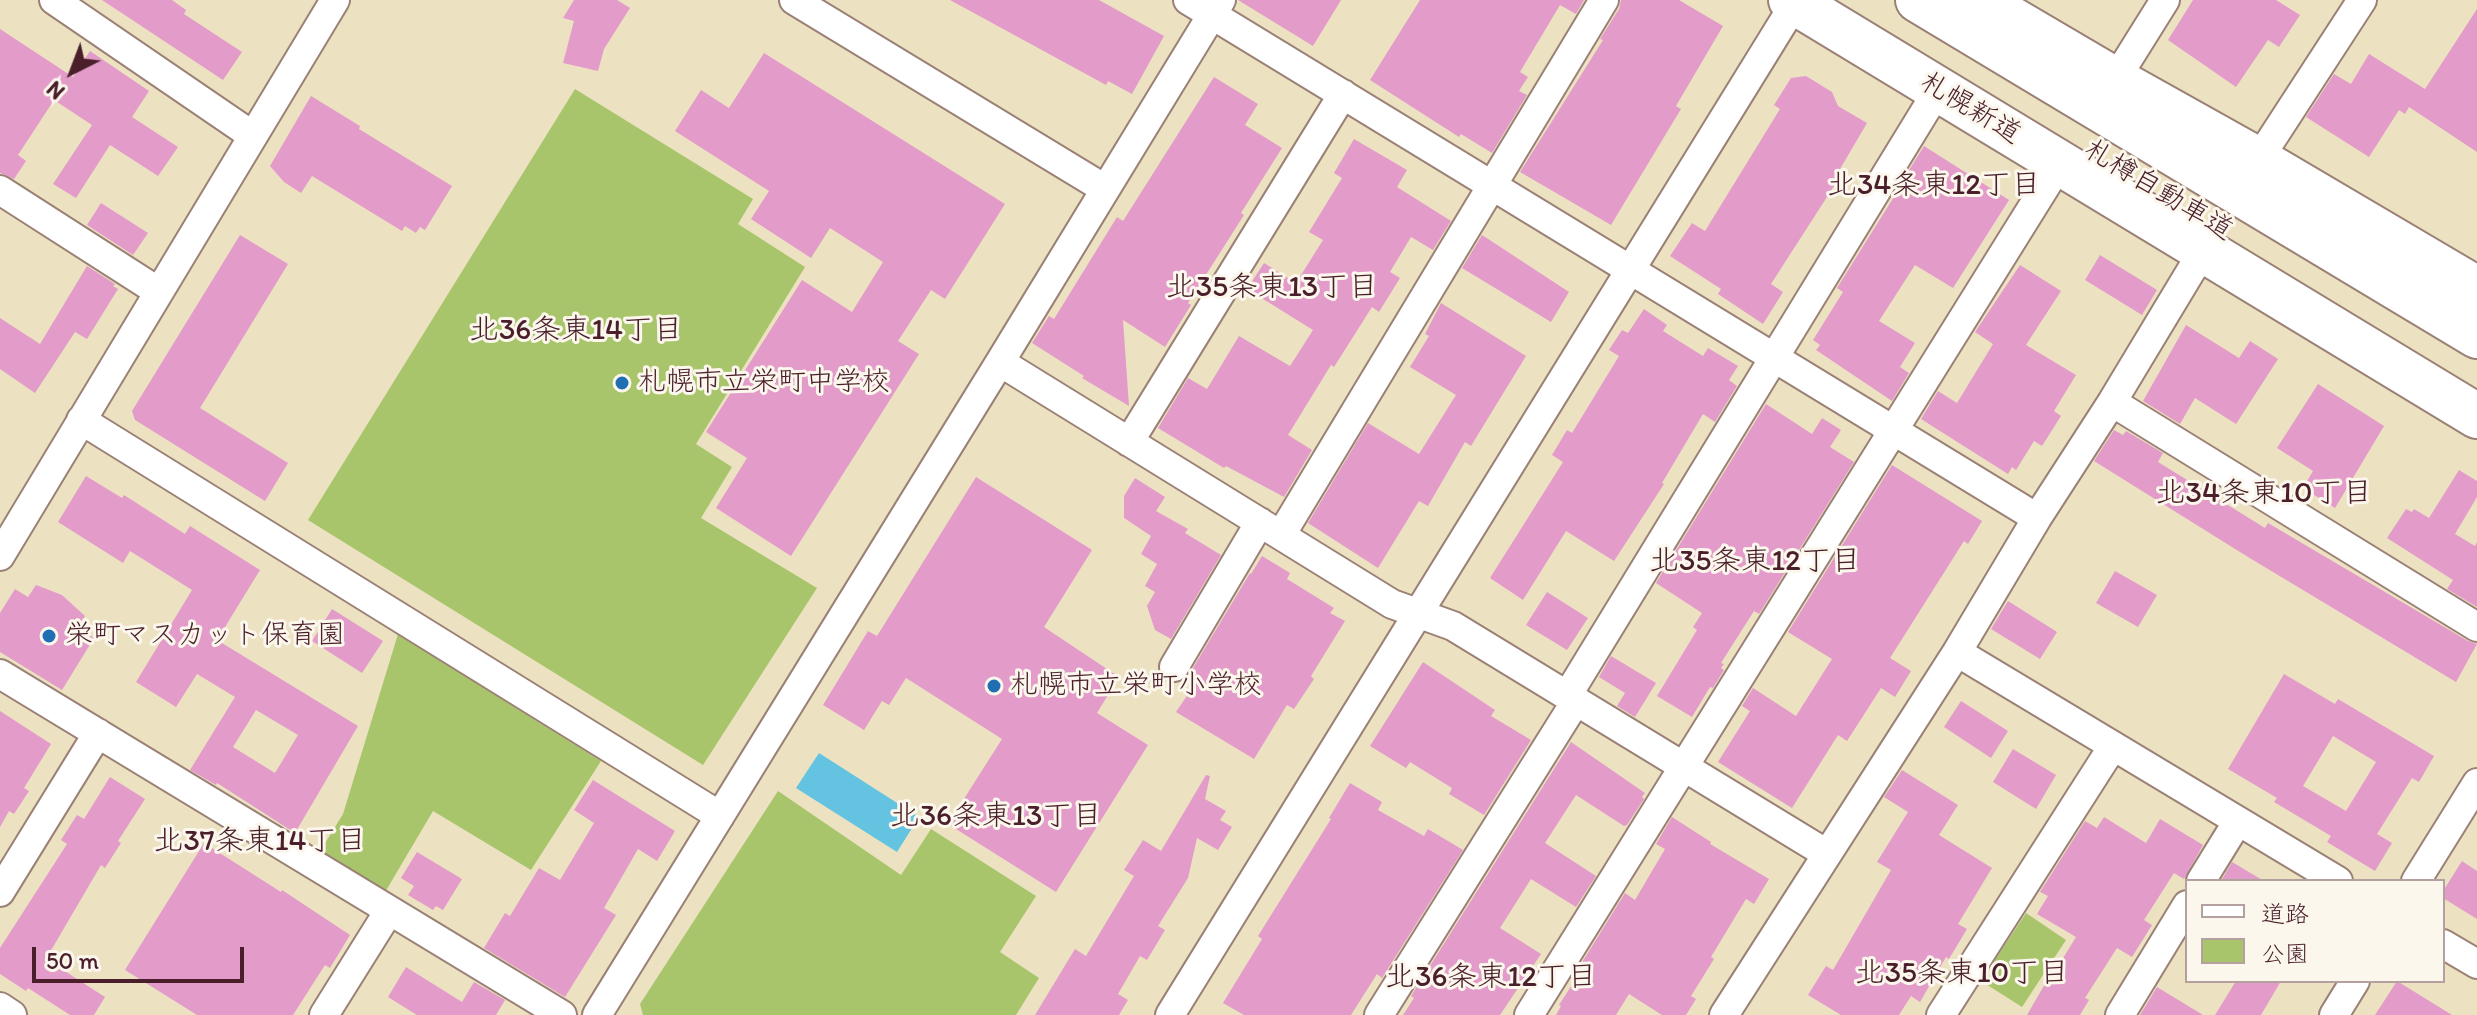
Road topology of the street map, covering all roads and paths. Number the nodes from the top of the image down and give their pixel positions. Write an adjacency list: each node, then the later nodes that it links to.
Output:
1 (54, 0): 15 (street)
2 (335, 0): 15 (street)
3 (794, 0): 19 (street)
4 (1604, 0): 18 (street)
5 (1839, 0): 28 (highway, 札樽自動車道)
6 (1918, 0): 25 (highway, 札樽自動車道)
7 (2165, 0): 12 (street)
8 (2362, 0): 16 (street)
9 (1794, 1): 13 (highway, 札幌新道); 22 (street)
10 (1989, 3): 12 (highway)
11 (1207, 5): 14 (street); 19 (street)
12 (2115, 80): 16 (highway)
13 (1938, 90): 17 (highway, 札幌新道); 26 (street)
14 (1343, 94): 18 (street); 33 (street)
15 (253, 136): 24 (street)
16 (2258, 160): 23 (highway)
17 (2060, 163): 21 (highway, 札幌新道); 32 (street)
18 (1493, 186): 22 (street); 35 (street)
19 (1105, 189): 27 (street)
20 (0, 190): 24 (street)
21 (2203, 251): 29 (street); 30 (highway, 札幌新道)
22 (1630, 269): 26 (street); 37 (street)
23 (2477, 289)
24 (159, 292): 31 (street)
25 (2477, 336)
26 (1774, 357): 32 (street); 42 (street)
27 (1000, 362): 33 (street); 47 (street)
28 (2477, 381)
29 (2112, 402): 34 (street); 38 (street)
30 (2477, 416)
31 (81, 420): 36 (street); 47 (street)
32 (1894, 431): 34 (street); 45 (street)
33 (1129, 442): 35 (street)
34 (2037, 518): 39 (street)
35 (1270, 529): 37 (street); 40 (street)
36 (0, 556)
37 (1417, 613): 42 (street); 64 (street)
38 (2477, 627)
39 (1957, 652): 44 (street); 49 (street)
40 (1174, 667)
41 (0, 674): 43 (street)
42 (1572, 698): 45 (street); 65 (street)
43 (98, 733): 53 (street); 55 (street)
44 (2113, 746): 48 (street); 68 (street)
45 (1684, 767): 49 (street); 66 (street)
46 (2477, 783): 52 (street)
47 (720, 816): 63 (street)
48 (2238, 821): 50 (street); 51 (street)
49 (1827, 854): 67 (street)
50 (2202, 879)
51 (2335, 879)
52 (2417, 879)
53 (0, 892)
54 (2185, 908): 69 (street)
55 (389, 911): 61 (street); 62 (street)
56 (2445, 945): 57 (street)
57 (2477, 964)
58 (2354, 983): 70 (street)
59 (0, 1007): 60 (street)
60 (12, 1015)
61 (324, 1015)
62 (562, 1015)
63 (597, 1015)
64 (1170, 1015)
65 (1379, 1015)
66 (1529, 1015)
67 (1724, 1015)
68 (1941, 1015)
69 (2120, 1015)
70 (2334, 1015)

